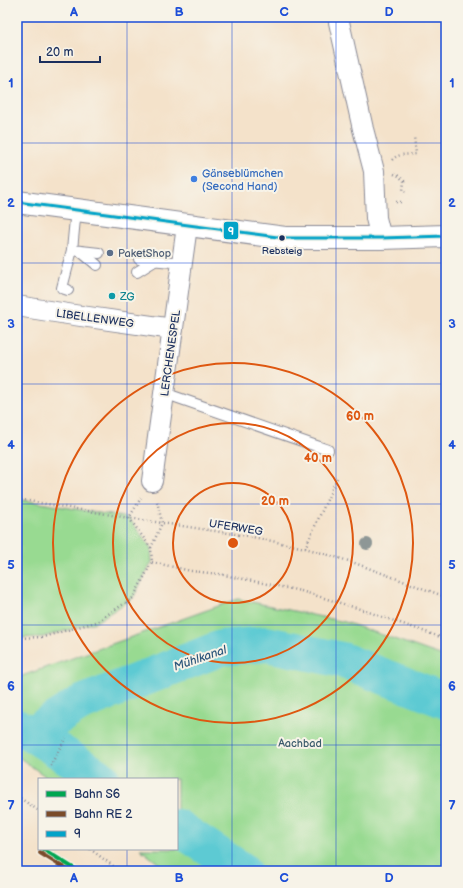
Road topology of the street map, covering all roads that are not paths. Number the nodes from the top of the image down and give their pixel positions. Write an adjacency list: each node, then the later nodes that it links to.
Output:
1 (339, 17): 6 (street)
2 (17, 202): 3 (main road)
3 (76, 209): 4 (main road); 7 (lane)
4 (187, 226): 6 (main road); 11 (street, LERCHENESPEL)
5 (446, 236): 6 (main road)
6 (381, 238)
7 (76, 250): 8 (lane); 12 (lane); 14 (lane)
8 (99, 253)
9 (139, 259): 10 (lane)
10 (156, 260): 11 (lane); 13 (lane)
11 (183, 263): 16 (street, LERCHENESPEL)
12 (97, 265)
13 (137, 272)
14 (68, 290)
15 (17, 306): 16 (street, LIBELLENWEG)
16 (173, 329): 17 (street, LERCHENESPEL)
17 (164, 393): 18 (lane); 19 (street, LERCHENESPEL)
18 (328, 450)
19 (152, 481)

